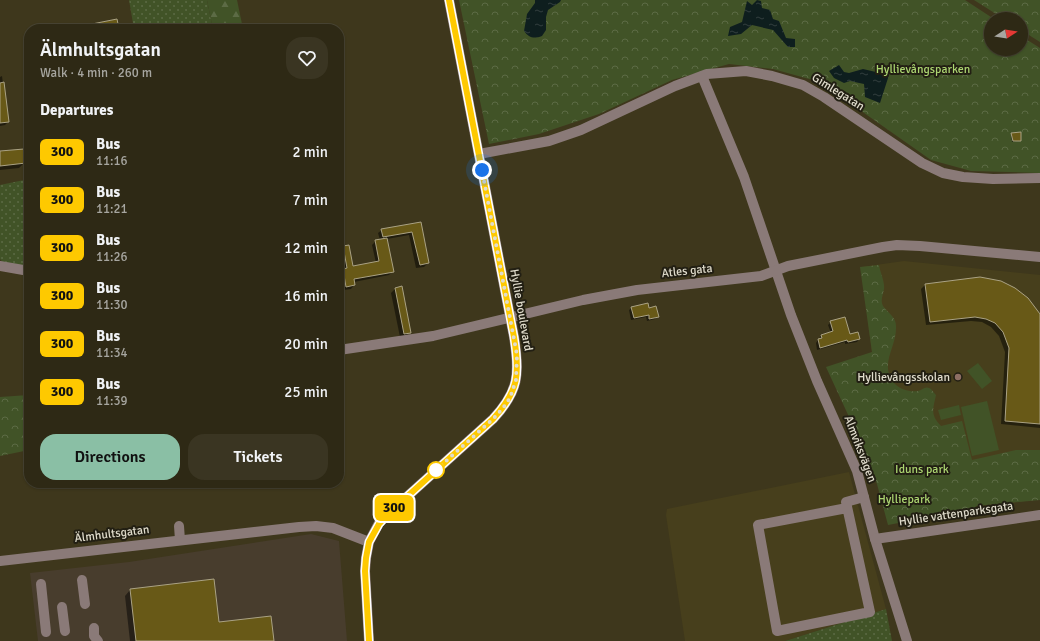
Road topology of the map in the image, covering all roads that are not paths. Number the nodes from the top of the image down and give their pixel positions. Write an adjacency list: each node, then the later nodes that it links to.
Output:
1 (449, 0): 3 (street, Hyllie boulevard)
2 (702, 76): 3 (street, Gimlegatan); 4 (street, Gimlegatan); 8 (street, Almviksvägen)
3 (479, 154): 9 (street, Hyllie boulevard)
4 (1040, 178)
5 (1040, 257): 8 (street, Atles gata)
6 (0, 266): 7 (street)
7 (24, 270)
8 (776, 271): 9 (street, Atles gata); 11 (street, Almviksvägen)
9 (510, 317): 10 (street, Atles gata); 17 (street, Hyllie boulevard)
10 (344, 349)
11 (864, 497): 12 (street); 15 (street, Almviksvägen)
12 (848, 508): 12 (street)
13 (1040, 514): 15 (street, Hyllie vattenparksgata)
14 (179, 526): 16 (street)
15 (875, 539): 28 (street, Almviksvägen)
16 (180, 540): 17 (street, Älmhultsgatan); 18 (street, Älmhultsgatan)
17 (369, 542): 27 (street, Hyllie boulevard)
18 (0, 561)
19 (82, 580): 21 (street)
20 (41, 584): 25 (street)
21 (85, 604)
22 (62, 607): 24 (street)
23 (94, 628): 26 (street)
24 (65, 631)
25 (46, 632)
26 (98, 641)
27 (369, 641)
28 (907, 641)

